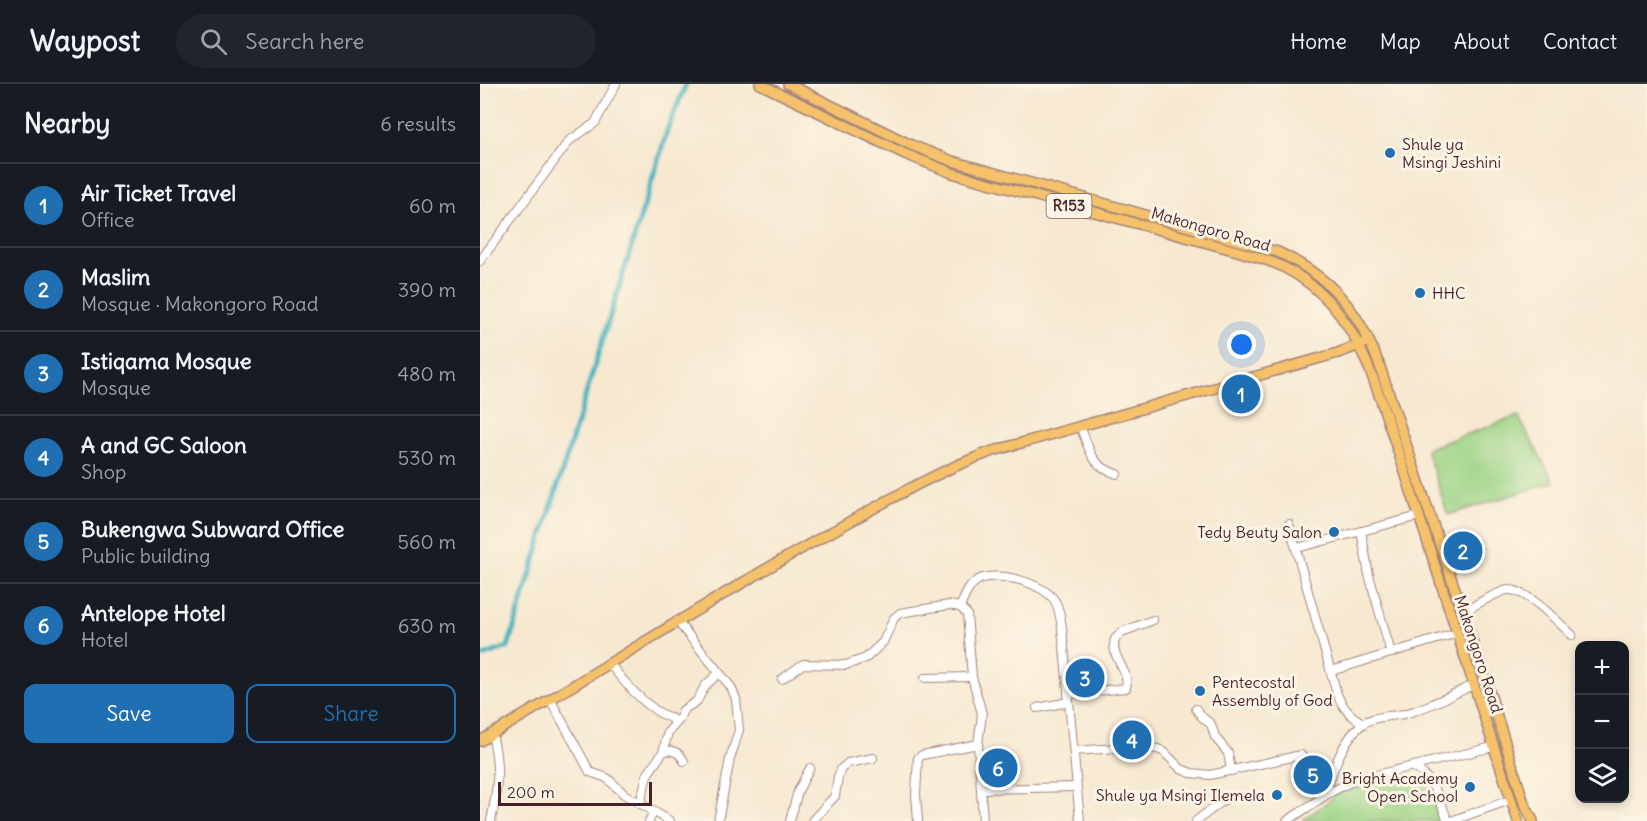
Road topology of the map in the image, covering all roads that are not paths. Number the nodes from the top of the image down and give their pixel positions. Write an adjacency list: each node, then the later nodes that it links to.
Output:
1 (616, 84): 4 (street)
2 (760, 84): 6 (main road, Makongoro Road / R153)
3 (788, 84): 5 (main road, Makongoro Road / R153)
4 (480, 261)
5 (1370, 341): 6 (main road); 14 (main road, Makongoro Road / R153)
6 (1359, 345): 7 (main road); 9 (main road, Makongoro Road / R153)
7 (1080, 426): 8 (street); 16 (main road)
8 (1117, 474)
9 (1419, 516): 11 (street); 17 (main road, Makongoro Road / R153)
10 (1289, 524): 12 (street)
11 (1361, 531): 12 (street); 19 (street)
12 (1297, 548): 21 (street)
13 (960, 607): 23 (street); 25 (street); 27 (street)
14 (1462, 612): 18 (street); 64 (main road, Makongoro Road / R153)
15 (1153, 620): 27 (street)
16 (676, 621): 20 (main road); 22 (street)
17 (1457, 633): 19 (street); 26 (main road, Makongoro Road / R153)
18 (1572, 635)
19 (1391, 653): 21 (street)
20 (609, 663): 28 (main road); 31 (street)
21 (1331, 671): 32 (street)
22 (719, 673): 31 (street); 55 (street)
23 (972, 677): 24 (street); 35 (street)
24 (925, 678)
25 (782, 679)
26 (1473, 685): 32 (street); 36 (main road, Makongoro Road / R153)
27 (1069, 698): 29 (street); 37 (street)
28 (550, 699): 33 (main road); 49 (street)
29 (1037, 708)
30 (1196, 709): 43 (street)
31 (676, 722): 38 (street)
32 (1363, 723): 46 (street)
33 (492, 734): 34 (main road); 52 (street)
34 (480, 741)
35 (978, 744): 45 (street); 58 (street)
36 (1493, 747): 41 (street); 48 (main road, Makongoro Road / R153)
37 (1074, 750): 43 (street); 44 (street)
38 (663, 752): 40 (street); 49 (street)
39 (873, 758): 57 (street)
40 (684, 761)
41 (1414, 767): 46 (street); 62 (street)
42 (810, 768): 56 (street)
43 (1231, 771): 46 (street)
44 (1076, 787): 45 (street); 60 (street)
45 (981, 789): 59 (street)
46 (1328, 791): 51 (street)
47 (1228, 797): 61 (street)
48 (1510, 800): 62 (street); 63 (main road, Makongoro Road / R153)
49 (640, 804): 50 (street)
50 (653, 813): 53 (street); 54 (street)
51 (1292, 820)
52 (491, 821)
53 (649, 821)
54 (670, 821)
55 (718, 821)
56 (790, 821)
57 (812, 821)
58 (918, 821)
59 (983, 821)
60 (1080, 821)
61 (1196, 821)
62 (1450, 821)
63 (1518, 821)
64 (1533, 821)

